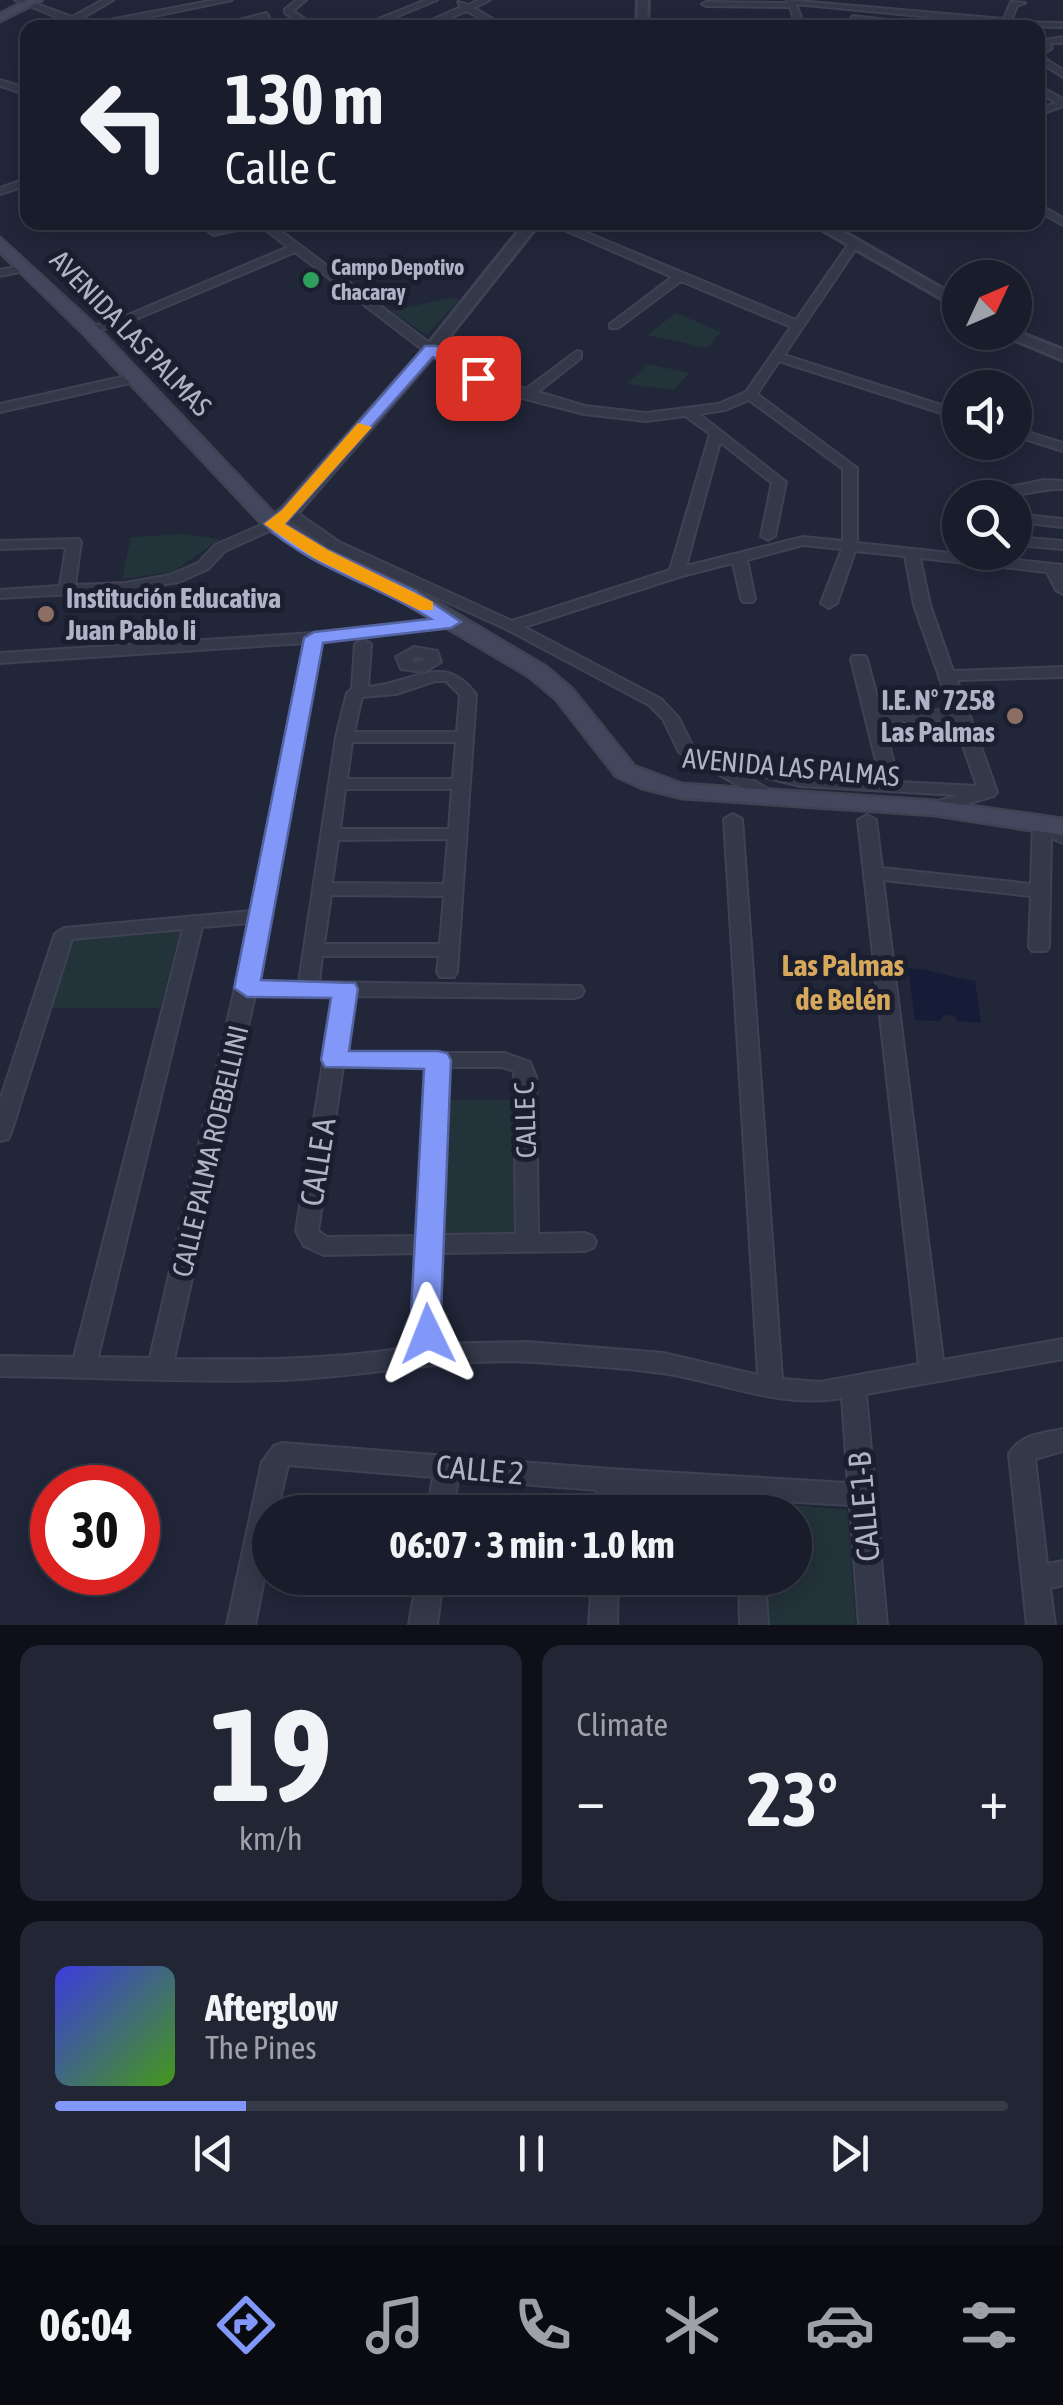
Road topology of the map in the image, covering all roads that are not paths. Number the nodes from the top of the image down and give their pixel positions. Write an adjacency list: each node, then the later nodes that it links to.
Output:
1 (108, 0): 21 (street)
2 (170, 0): 10 (street)
3 (228, 0): 18 (street)
4 (300, 0): 24 (street)
5 (434, 0): 25 (street)
6 (457, 0): 16 (street)
7 (486, 0): 16 (street)
8 (1022, 1): 17 (street)
9 (27, 2): 15 (street); 20 (main road); 21 (street)
10 (160, 2): 18 (street)
11 (920, 2): 17 (street)
12 (873, 3): 14 (street); 29 (street); 30 (street)
13 (706, 4): 14 (street)
14 (792, 5): 28 (street)
15 (0, 6)
16 (466, 8): 26 (street); 27 (street)
17 (1010, 10): 31 (street)
18 (147, 14): 22 (street)
19 (266, 15): 23 (street)
20 (0, 18)
21 (73, 20)
22 (121, 20)
23 (245, 20)
24 (302, 20)
25 (381, 20)
26 (437, 20)
27 (489, 20)
28 (848, 20)
29 (853, 20)
30 (980, 20)
31 (1011, 20)
32 (1045, 62): 33 (street)
33 (1045, 75)
34 (1045, 92): 35 (street)
35 (1045, 109)
36 (223, 230): 41 (street)
37 (271, 230): 44 (street)
38 (528, 230): 53 (street)
39 (571, 230): 47 (street)
40 (829, 230): 43 (street)
41 (214, 232)
42 (0, 243): 45 (main road, AVENIDA LAS PALMAS)
43 (854, 244): 48 (street); 49 (street)
44 (296, 248): 51 (street); 53 (street)
45 (26, 268): 46 (street); 51 (main road, AVENIDA LAS PALMAS)
46 (0, 273)
47 (680, 276): 49 (street); 50 (street)
48 (942, 295)
49 (797, 325): 56 (street)
50 (614, 326)
51 (90, 330): 57 (main road, AVENIDA LAS PALMAS)
52 (1032, 343): 55 (street)
53 (431, 350): 59 (street); 68 (street)
54 (577, 355): 59 (street)
55 (1063, 355)
56 (776, 356): 58 (street); 61 (street)
57 (136, 378): 60 (street); 68 (main road, AVENIDA LAS PALMAS)
58 (750, 394): 62 (street); 75 (street)
59 (526, 395): 62 (street)
60 (0, 408)
61 (942, 409)
62 (690, 413): 63 (street)
63 (714, 436): 71 (street); 81 (street)
64 (1032, 438): 65 (street)
65 (1063, 448)
66 (1063, 485): 67 (street)
67 (1032, 487)
68 (280, 519): 82 (street); 85 (main road, AVENIDA LAS PALMAS)
69 (1032, 520): 70 (street)
70 (1063, 523)
71 (768, 536)
72 (1032, 542): 74 (street)
73 (0, 545): 82 (street)
74 (1063, 545)
75 (850, 546): 76 (street); 78 (street); 87 (street)
76 (912, 554): 77 (street); 97 (street)
77 (942, 555)
78 (739, 556): 81 (street); 86 (street)
79 (1032, 565): 80 (street)
80 (1058, 569): 83 (street)
81 (677, 573): 89 (street)
82 (67, 590): 84 (street)
83 (1063, 590)
84 (0, 594)
85 (430, 599): 88 (main road, AVENIDA LAS PALMAS); 89 (street)
86 (748, 599)
87 (829, 603)
88 (451, 622): 90 (street); 109 (main road, AVENIDA LAS PALMAS)
89 (510, 626): 103 (street)
90 (409, 629): 91 (street); 95 (street)
91 (314, 638): 93 (street); 122 (street, CALLE PALMA ROEBELLINI)
92 (363, 644): 98 (street)
93 (0, 658)
94 (859, 659): 100 (street)
95 (424, 667): 98 (street); 101 (street)
96 (1063, 672): 97 (street)
97 (949, 676): 99 (street)
98 (360, 692): 102 (street)
99 (960, 715): 100 (street); 108 (street)
100 (876, 716): 107 (street)
101 (465, 736): 102 (street); 106 (street)
102 (344, 737): 105 (street)
103 (685, 748): 104 (street); 109 (street)
104 (842, 782): 107 (street); 110 (street)
105 (337, 784): 106 (street); 116 (street)
106 (461, 784): 115 (street)
107 (891, 785): 108 (street)
108 (988, 792): 111 (street)
109 (772, 797): 110 (main road, AVENIDA LAS PALMAS)
110 (802, 799): 111 (main road, AVENIDA LAS PALMAS)
111 (934, 808): 114 (main road, AVENIDA LAS PALMAS)
112 (733, 819): 144 (street)
113 (867, 820): 118 (street)
114 (1049, 825): 117 (street); 121 (street)
115 (458, 834): 116 (street); 120 (street)
116 (329, 836): 119 (street)
117 (1063, 838)
118 (873, 874): 121 (street); 143 (street)
119 (322, 889): 120 (street); 125 (street)
120 (454, 890): 126 (street)
121 (1040, 891): 124 (street)
122 (260, 916): 123 (street); 128 (street, CALLE PALMA ROEBELLINI)
123 (194, 922): 134 (street); 141 (street)
124 (1040, 946)
125 (313, 950): 126 (street); 129 (street)
126 (449, 950): 127 (street)
127 (448, 972)
128 (247, 988): 129 (street); 142 (street, CALLE PALMA ROEBELLINI)
129 (308, 989): 130 (street)
130 (346, 989): 131 (street); 132 (street, CALLE A)
131 (574, 992)
132 (334, 1060): 133 (street, CALLE C); 137 (street, CALLE A)
133 (438, 1060): 136 (street, CALLE C); 137 (street)
134 (0, 1133)
135 (585, 1242): 136 (street, CALLE A)
136 (526, 1243): 137 (street, CALLE A)
137 (429, 1245): 139 (street)
138 (1060, 1350): 143 (street)
139 (424, 1355): 142 (street); 144 (street)
140 (0, 1366): 141 (street)
141 (84, 1367): 142 (street)
142 (160, 1368)
143 (932, 1369): 145 (street)
144 (771, 1388): 145 (street)
145 (853, 1389): 152 (street, CALLE 1-B)
146 (1063, 1440): 154 (street)
147 (447, 1467): 148 (street, CALLE 2); 149 (street); 158 (street, CALLE 2)
148 (610, 1480): 150 (street); 151 (street, CALLE 2)
149 (443, 1495)
150 (609, 1495)
151 (709, 1495)
152 (864, 1495): 153 (street, CALLE 2); 162 (street, CALLE 1-B)
153 (812, 1498)
154 (1050, 1576): 163 (street)
155 (427, 1595): 159 (street)
156 (604, 1595): 160 (street)
157 (753, 1595): 161 (street)
158 (241, 1625)
159 (423, 1625)
160 (602, 1625)
161 (754, 1625)
162 (874, 1625)
163 (1041, 1625)

